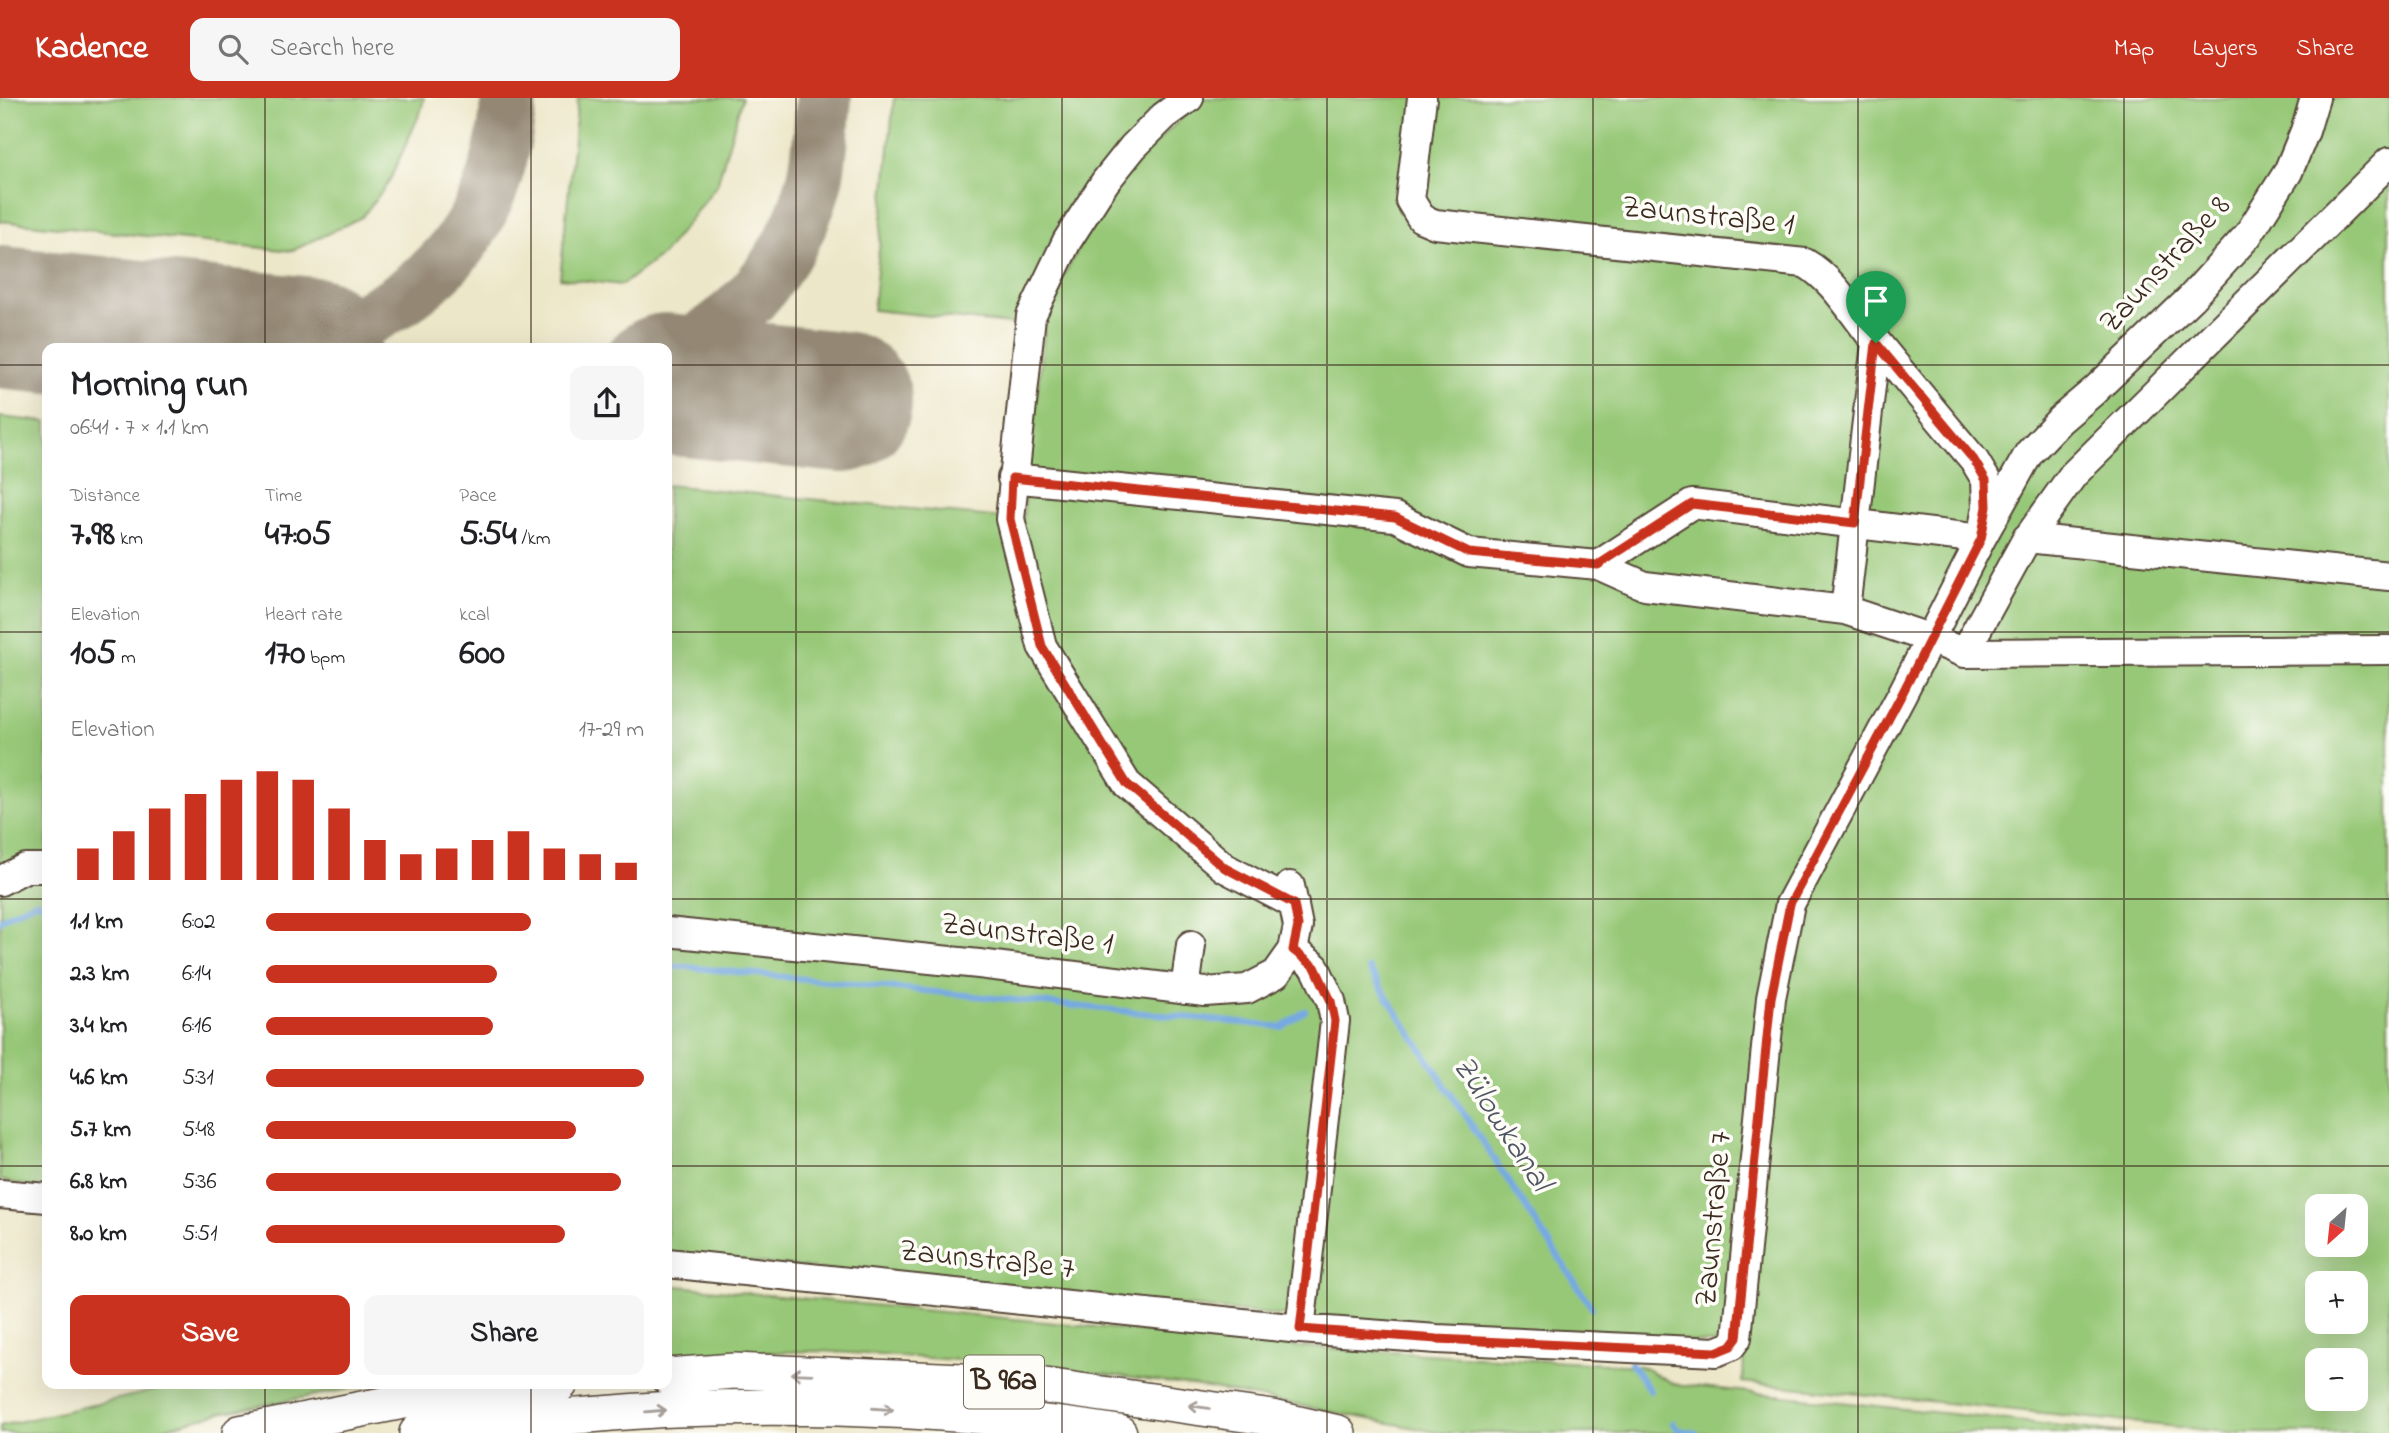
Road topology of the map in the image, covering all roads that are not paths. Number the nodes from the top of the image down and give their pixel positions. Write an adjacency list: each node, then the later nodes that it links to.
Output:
1 (1189, 98): 6 (lane)
2 (1422, 98): 5 (lane, Zaunstraße 1)
3 (2315, 98): 9 (lane, Zaunstraße 8)
4 (2389, 162): 8 (lane)
5 (1876, 343): 7 (lane); 9 (lane, Zaunstraße 1)
6 (1012, 478): 10 (lane); 21 (lane)
7 (1855, 523): 9 (lane); 10 (lane); 12 (lane)
8 (2027, 538): 11 (lane); 15 (lane)
9 (1981, 539): 13 (lane, Zaunstraße 1)
10 (1598, 565): 12 (lane)
11 (2389, 576)
12 (1845, 610): 13 (lane)
13 (1929, 638): 15 (lane); 16 (lane, Zaunstraße 1)
14 (2389, 650): 15 (lane)
15 (1964, 653)
16 (1902, 694): 26 (lane, Zaunstraße 7)
17 (42, 868): 18 (lane)
18 (0, 881)
19 (672, 933): 22 (lane, Zaunstraße 1)
20 (1191, 945): 22 (lane)
21 (1293, 950): 22 (lane, Zaunstraße 1); 26 (lane)
22 (1185, 990)
23 (0, 1194): 24 (lane)
24 (42, 1198)
25 (672, 1264): 26 (lane, Zaunstraße 7)
26 (1300, 1329)
27 (672, 1376): 32 (main road, B 96a, one-way to 27)
28 (500, 1389): 29 (main road)
29 (240, 1433)
30 (417, 1433): 31 (main road, B 96a, one-way to 31)
31 (1119, 1433)
32 (1338, 1433)

